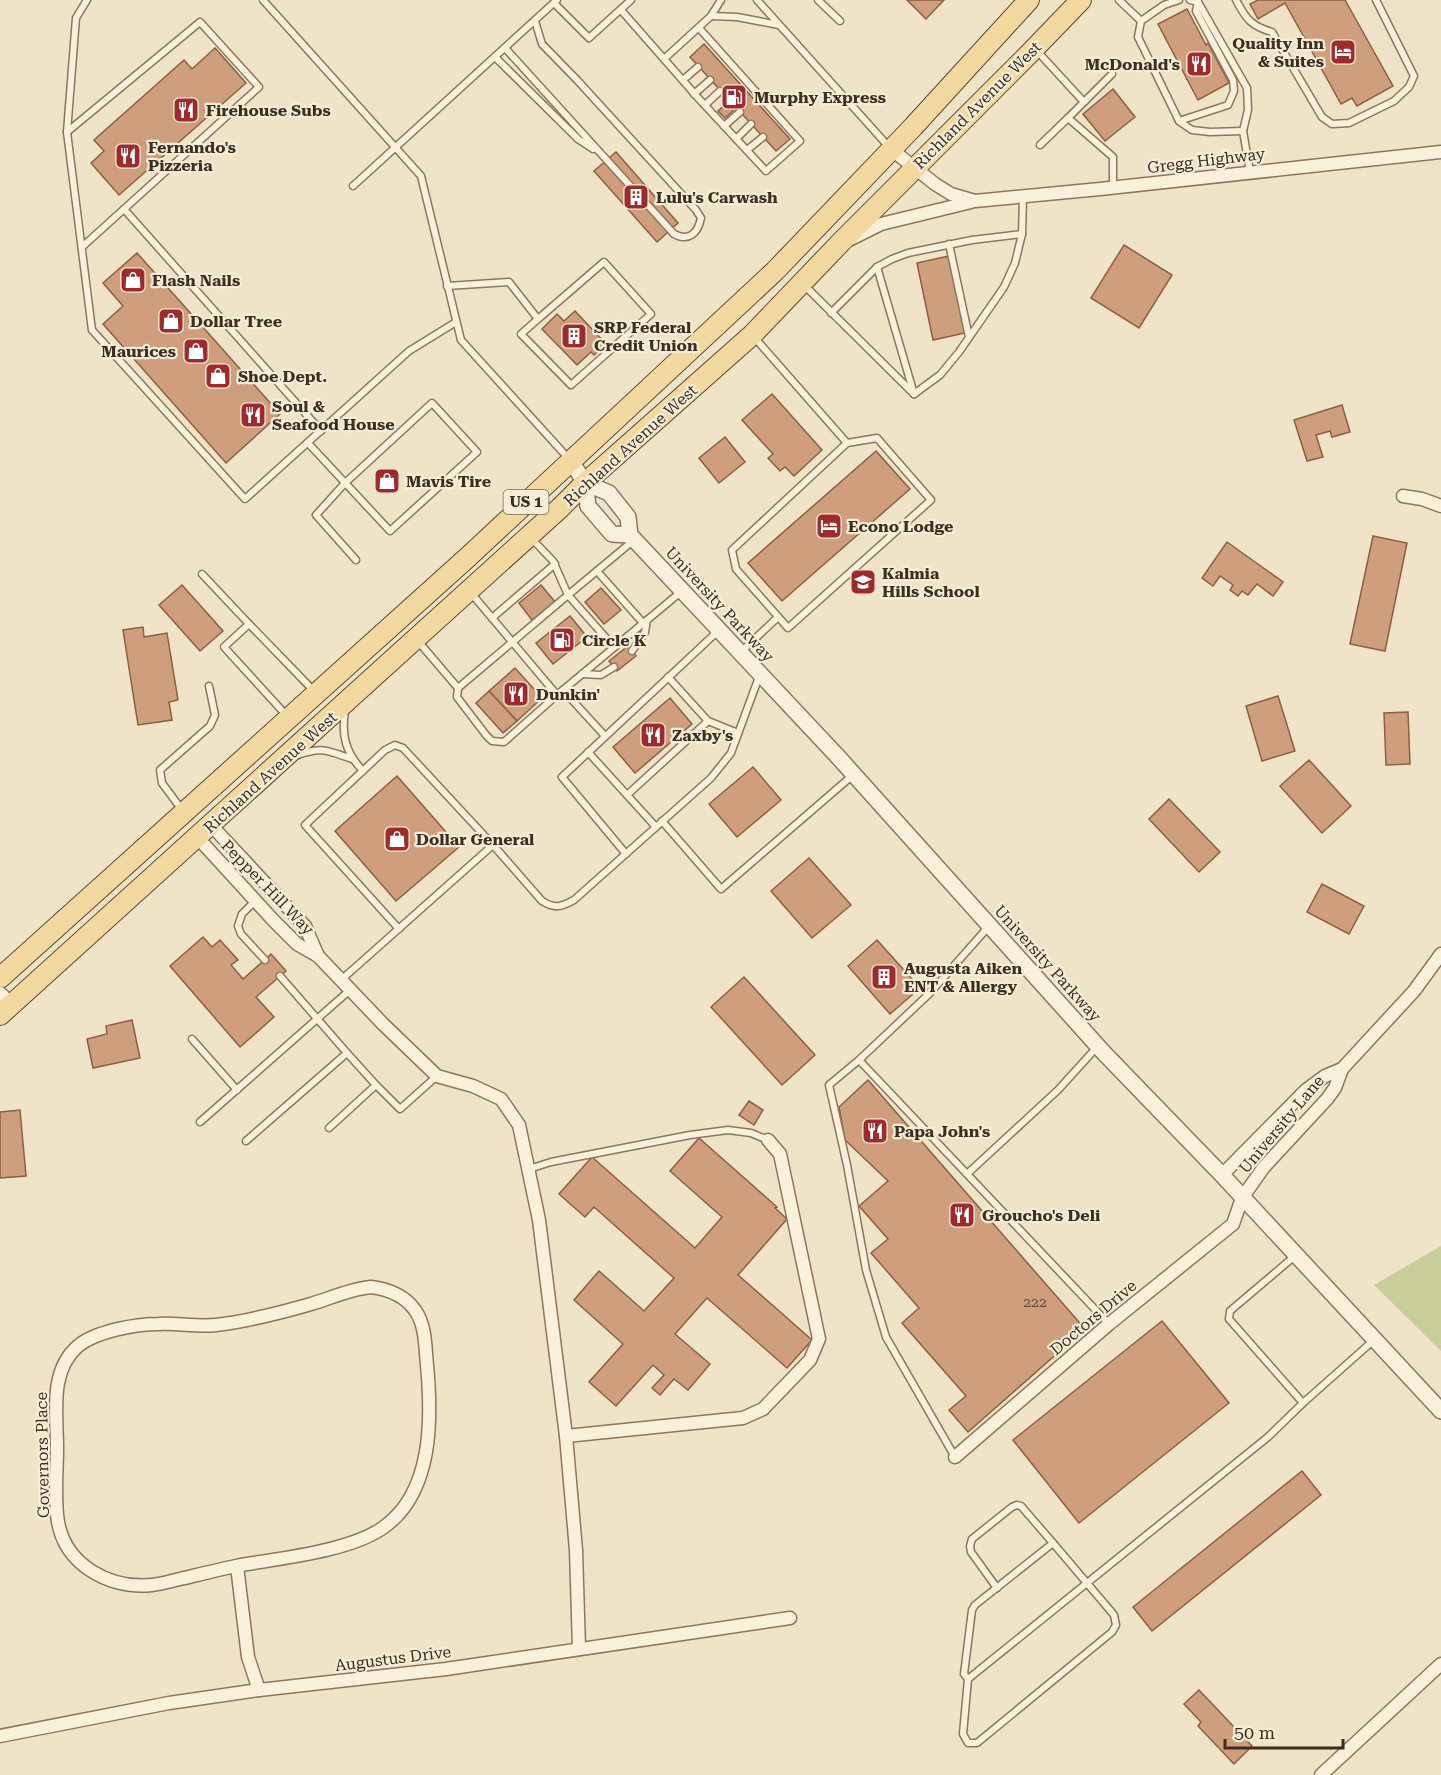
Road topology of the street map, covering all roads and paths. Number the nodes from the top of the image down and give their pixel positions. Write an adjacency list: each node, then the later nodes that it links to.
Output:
1 (87, 0): 41 (lane)
2 (263, 0): 45 (lane)
3 (631, 0): 16 (lane)
4 (721, 0): 17 (lane)
5 (757, 0): 21 (lane)
6 (818, 0): 19 (lane)
7 (1029, 0): 46 (main road, Richland Avenue West / US 1)
8 (1081, 0): 24 (main road, Richland Avenue West / US 1)
9 (1119, 0): 20 (lane)
10 (1179, 0): 20 (lane)
11 (1190, 0): 15 (lane)
12 (1236, 0): 13 (lane)
13 (1376, 0)
14 (556, 2): 16 (lane); 18 (lane)
15 (1198, 2): 37 (lane); 40 (lane)
16 (621, 10): 26 (lane)
17 (711, 16): 21 (lane); 22 (lane)
18 (535, 21): 23 (lane); 49 (lane)
19 (840, 21)
20 (1141, 21): 37 (lane)
21 (779, 25): 46 (lane)
22 (699, 28): 26 (lane); 47 (lane)
23 (505, 48): 25 (lane); 49 (lane)
24 (1034, 49): 33 (lane); 50 (main road, Richland Avenue West / US 1)
25 (495, 57): 45 (lane); 49 (lane)
26 (664, 59): 29 (lane)
27 (698, 67): 29 (lane)
28 (1112, 74): 33 (lane)
29 (683, 80): 32 (lane)
30 (710, 80): 32 (lane)
31 (720, 91): 34 (lane)
32 (694, 94): 34 (lane)
33 (1084, 102): 36 (lane)
34 (705, 105): 39 (lane)
35 (740, 112): 39 (lane)
36 (1068, 118): 44 (lane); 53 (lane)
37 (1179, 121): 40 (lane)
38 (751, 124): 43 (lane)
39 (724, 126): 43 (lane)
40 (1243, 131): 51 (lane)
41 (67, 132): 56 (lane); 59 (lane)
42 (763, 137): 47 (lane)
43 (736, 139): 47 (lane)
44 (1040, 145)
45 (395, 147): 52 (lane); 63 (lane)
46 (891, 149): 50 (street, Gregg Highway); 73 (main road, Richland Avenue West / US 1)
47 (747, 150)
48 (1441, 152): 51 (street, Gregg Highway)
49 (601, 154)
50 (915, 167): 55 (street, Gregg Highway); 60 (main road, Richland Avenue West / US 1)
51 (1250, 172): 53 (street, Gregg Highway)
52 (353, 186)
53 (1113, 188): 54 (street, Gregg Highway)
54 (1023, 197): 55 (street, Gregg Highway); 57 (lane)
55 (975, 201): 60 (street, Gregg Highway)
56 (124, 209): 59 (lane); 70 (lane)
57 (1022, 234): 58 (lane); 68 (lane)
58 (949, 244): 61 (lane); 68 (lane)
59 (82, 247): 71 (lane)
60 (819, 265): 62 (main road, Richland Avenue West / US 1)
61 (877, 267): 64 (lane); 69 (lane)
62 (802, 283): 64 (lane); 67 (main road, Richland Avenue West / US 1)
63 (447, 286): 65 (lane); 66 (lane)
64 (831, 313): 69 (lane)
65 (538, 319): 65 (lane)
66 (456, 322): 70 (lane); 73 (lane)
67 (752, 335): 72 (lane); 75 (main road, Richland Avenue West / US 1)
68 (969, 337): 69 (lane)
69 (914, 394)
70 (321, 431): 71 (lane)
71 (308, 443): 74 (lane)
72 (847, 443): 87 (lane); 87 (lane)
73 (571, 460): 75 (street, University Parkway); 104 (main road, Richland Avenue West / US 1)
74 (345, 483): 74 (lane); 80 (lane)
75 (585, 483): 78 (main road, Richland Avenue West / US 1); 79 (street, University Parkway); 79 (street, University Parkway)
76 (1403, 496): 77 (street)
77 (1441, 506)
78 (530, 536): 81 (lane); 85 (main road, Richland Avenue West / US 1)
79 (632, 537): 82 (lane); 84 (street, University Parkway)
80 (356, 560)
81 (555, 564): 86 (lane); 88 (lane)
82 (597, 571): 86 (lane); 89 (lane)
83 (202, 574): 90 (lane)
84 (682, 590): 89 (lane); 91 (street, University Parkway)
85 (469, 591): 88 (lane); 92 (main road, Richland Avenue West / US 1)
86 (568, 595): 93 (lane); 94 (lane)
87 (778, 617): 96 (lane)
88 (492, 618): 93 (lane)
89 (645, 621): 94 (lane); 95 (lane)
90 (249, 624): 104 (lane); 107 (lane)
91 (720, 630): 96 (street, University Parkway); 100 (lane)
92 (416, 639): 102 (lane); 106 (main road, Richland Avenue West / US 1)
93 (512, 643): 102 (lane); 105 (lane)
94 (614, 647): 98 (lane)
95 (632, 651)
96 (741, 652): 99 (street, University Parkway)
97 (614, 668): 98 (lane)
98 (581, 674): 103 (lane)
99 (760, 674): 109 (lane); 115 (street, University Parkway)
100 (668, 677): 108 (lane); 110 (lane)
101 (209, 686): 117 (lane)
102 (458, 688): 105 (lane)
103 (563, 690): 105 (lane); 110 (lane)
104 (316, 693): 107 (main road, Richland Avenue West / US 1)
105 (557, 695)
106 (346, 702): 112 (lane); 113 (main road, Richland Avenue West / US 1)
107 (289, 718): 117 (main road, Richland Avenue West / US 1)
108 (708, 721): 109 (lane); 116 (lane)
109 (738, 734): 118 (lane)
110 (605, 736): 111 (lane)
111 (588, 752): 116 (lane); 122 (lane)
112 (352, 759): 113 (lane); 114 (lane)
113 (277, 765): 120 (main road, Richland Avenue West / US 1)
114 (363, 771): 121 (lane); 125 (lane)
115 (853, 774): 118 (lane); 124 (street, University Parkway)
116 (627, 795): 119 (lane)
117 (185, 812): 130 (main road, Richland Avenue West / US 1)
118 (662, 821): 119 (lane)
119 (656, 827): 122 (lane)
120 (205, 831): 123 (street, Pepper Hill Way); 127 (street, Pepper Hill Way); 133 (main road, Richland Avenue West / US 1)
121 (493, 845): 122 (lane); 125 (lane)
122 (626, 854)
123 (255, 901): 127 (street, Pepper Hill Way); 128 (lane)
124 (990, 925): 136 (street, University Parkway); 138 (lane)
125 (399, 929): 131 (lane)
126 (1441, 954): 139 (street, University Lane)
127 (318, 956): 131 (street, Pepper Hill Way)
128 (265, 960)
129 (280, 976): 134 (lane)
130 (0, 978)
131 (341, 980): 132 (street, Pepper Hill Way)
132 (350, 990): 134 (lane); 140 (street, Pepper Hill Way)
133 (4, 1004)
134 (318, 1019): 137 (lane); 142 (lane)
135 (192, 1039): 142 (lane)
136 (1098, 1047): 148 (lane); 149 (street, University Parkway)
137 (347, 1053): 141 (lane); 146 (lane)
138 (859, 1060): 148 (lane); 157 (lane)
139 (1342, 1069): 149 (street, University Lane); 150 (street, University Lane)
140 (437, 1076): 141 (lane); 147 (street)
141 (376, 1085): 144 (lane)
142 (237, 1090): 143 (lane)
143 (200, 1122)
144 (329, 1128)
145 (768, 1140): 147 (lane); 156 (street)
146 (246, 1141)
147 (529, 1170): 156 (street)
148 (967, 1173): 152 (lane)
149 (1222, 1175): 150 (street, University Parkway)
150 (1242, 1198): 151 (street, University Parkway); 152 (street, Doctors Drive)
151 (1296, 1255): 153 (street, University Parkway); 154 (lane)
152 (1109, 1324): 157 (street, Doctors Drive)
153 (1374, 1340): 154 (lane); 155 (street, University Parkway)
154 (1303, 1403): 160 (lane)
155 (1441, 1411)
156 (566, 1436): 163 (street)
157 (955, 1457)
158 (1053, 1543): 160 (lane); 161 (lane); 161 (lane)
159 (237, 1566): 159 (street, Governors Place); 166 (street)
160 (1088, 1584): 165 (lane); 165 (lane)
161 (997, 1588): 165 (lane)
162 (790, 1618): 163 (street, Augustus Drive)
163 (579, 1649): 166 (street, Augustus Drive)
164 (1441, 1664): 168 (street)
165 (968, 1679)
166 (259, 1690): 167 (street, Augustus Drive)
167 (0, 1736)
168 (1322, 1775)

